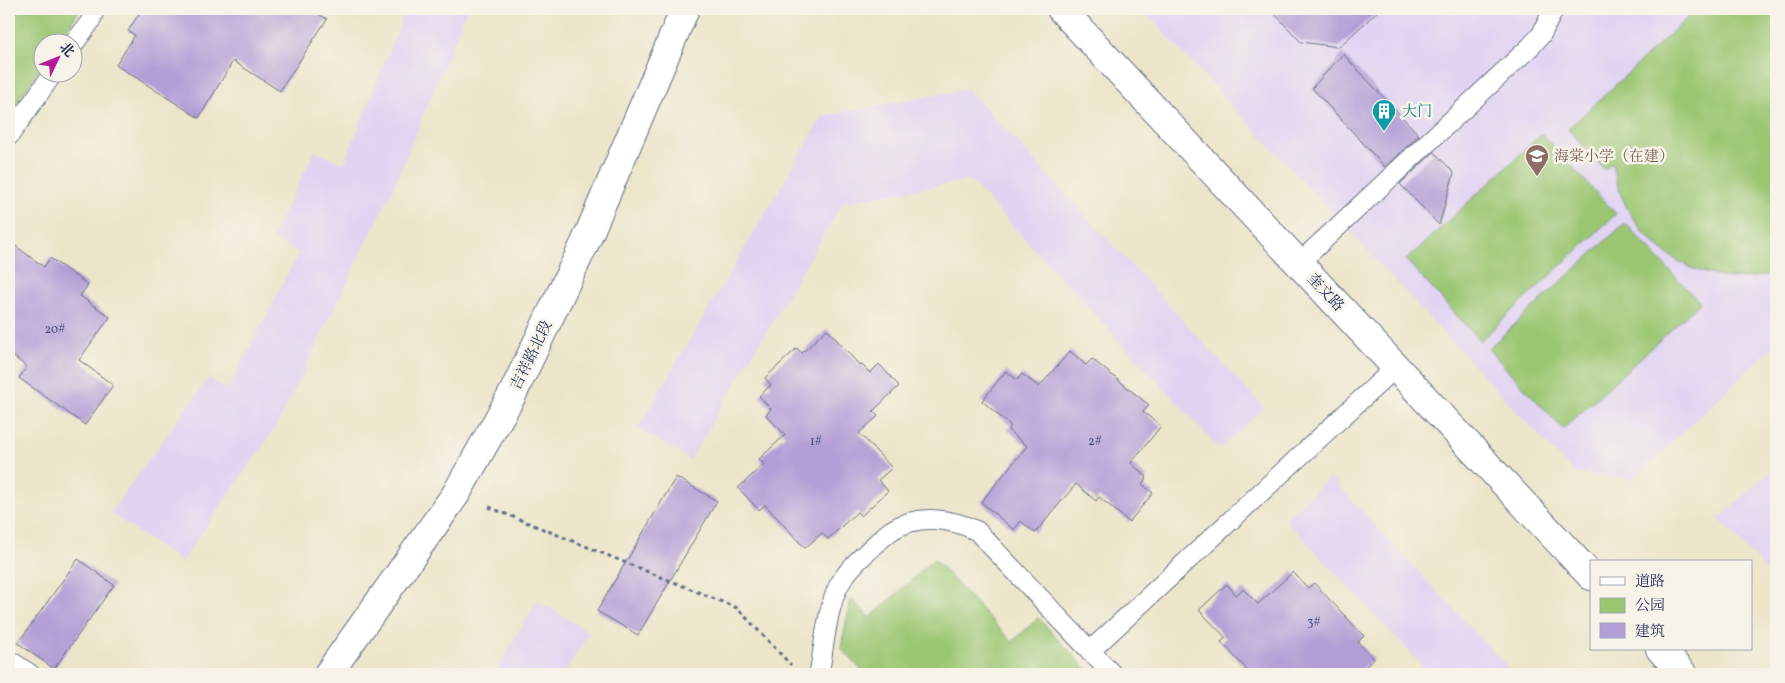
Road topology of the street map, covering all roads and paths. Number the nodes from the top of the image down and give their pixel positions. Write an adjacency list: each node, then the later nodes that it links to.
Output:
1 (95, 9): 6 (lane)
2 (685, 9): 12 (street, 吉祥路北段)
3 (1062, 9): 10 (street, 奎文路)
4 (1538, 9): 7 (lane)
5 (1554, 9): 7 (lane)
6 (82, 33)
7 (1530, 47): 10 (lane)
8 (47, 82): 9 (lane)
9 (9, 136)
10 (1299, 263): 11 (street, 奎文路)
11 (1396, 367): 13 (street, 奎文路); 15 (lane)
12 (456, 494): 17 (path); 19 (street, 吉祥路北段)
13 (1590, 575)
14 (1661, 650): 22 (street)
15 (1090, 651): 20 (lane); 21 (lane)
16 (9, 660): 18 (lane)
17 (793, 668)
18 (30, 674)
19 (328, 674)
20 (819, 674)
21 (1112, 674)
22 (1683, 674)

